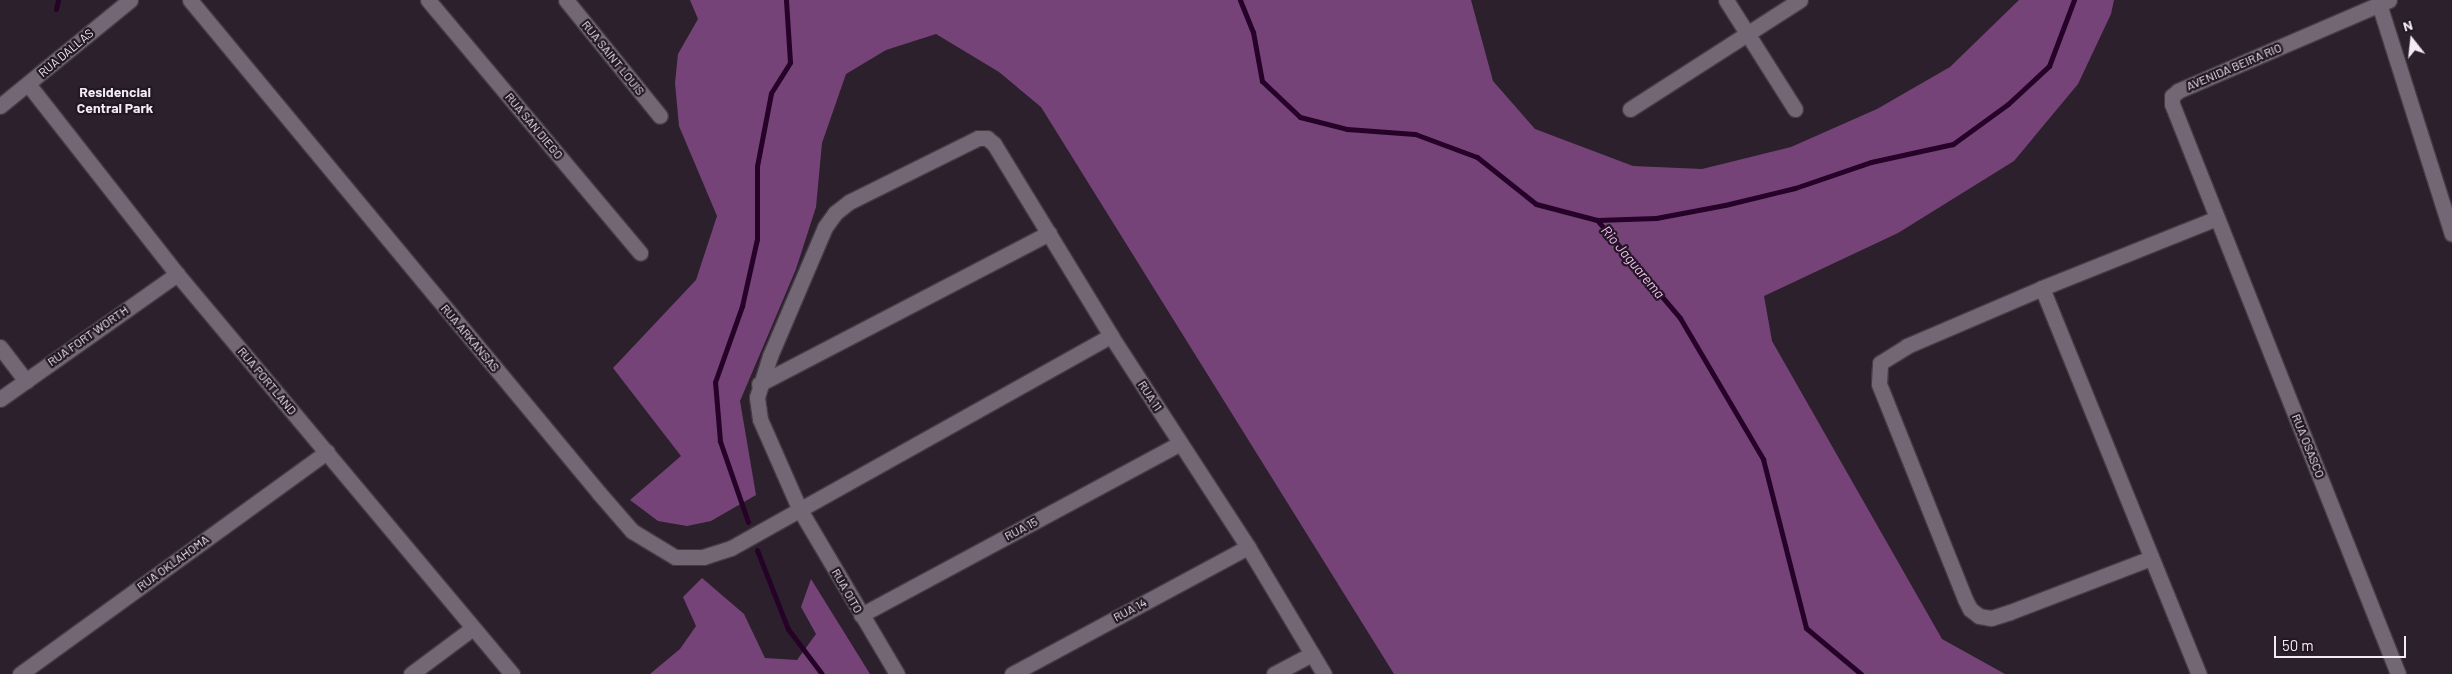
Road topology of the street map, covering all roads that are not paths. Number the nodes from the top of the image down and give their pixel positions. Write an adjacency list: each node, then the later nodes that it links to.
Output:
1 (130, 0): 9 (street, RUA DALLAS)
2 (190, 0): 27 (street, RUA ARKANSAS)
3 (428, 0): 17 (street, RUA SAN DIEGO)
4 (566, 0): 13 (street, RUA SAINT LOUIS)
5 (1726, 0): 8 (street)
6 (1800, 0): 8 (street)
7 (2384, 2): 14 (street, AVENIDA BEIRA RIO); 16 (street)
8 (1748, 34): 11 (street); 12 (street)
9 (28, 84): 10 (street, RUA DALLAS); 18 (street, RUA PORTLAND)
10 (0, 106)
11 (1795, 108)
12 (1630, 109)
13 (660, 116)
14 (2217, 218): 19 (street); 41 (street, RUA OSASCO)
15 (1049, 233): 20 (street, RUA 11); 23 (street); 23 (street, RUA 11)
16 (2452, 234)
17 (640, 253)
18 (177, 274): 22 (street, RUA FORT WORTH); 26 (street, RUA PORTLAND)
19 (2042, 288): 29 (street); 29 (street)
20 (1111, 336): 25 (street, RUA 11); 27 (street, RUA ARKANSAS)
21 (0, 347): 22 (street)
22 (26, 381): 24 (street, RUA FORT WORTH)
23 (759, 384): 27 (street, RUA OITO)
24 (0, 399)
25 (1180, 443): 28 (street, RUA 11); 30 (street, RUA 15)
26 (327, 452): 31 (street, RUA PORTLAND); 33 (street, RUA OKLAHOMA)
27 (799, 508): 30 (street, RUA OITO)
28 (1248, 547): 32 (street, RUA 11); 37 (street, RUA 14)
29 (2151, 558): 40 (street)
30 (861, 616): 36 (street, RUA OITO)
31 (473, 628): 34 (street); 35 (street, RUA PORTLAND)
32 (1312, 654): 38 (street); 39 (street, RUA 11)
33 (20, 674)
34 (411, 674)
35 (512, 674)
36 (897, 674)
37 (1012, 674)
38 (1274, 674)
39 (1324, 674)
40 (2200, 674)
41 (2398, 674)

